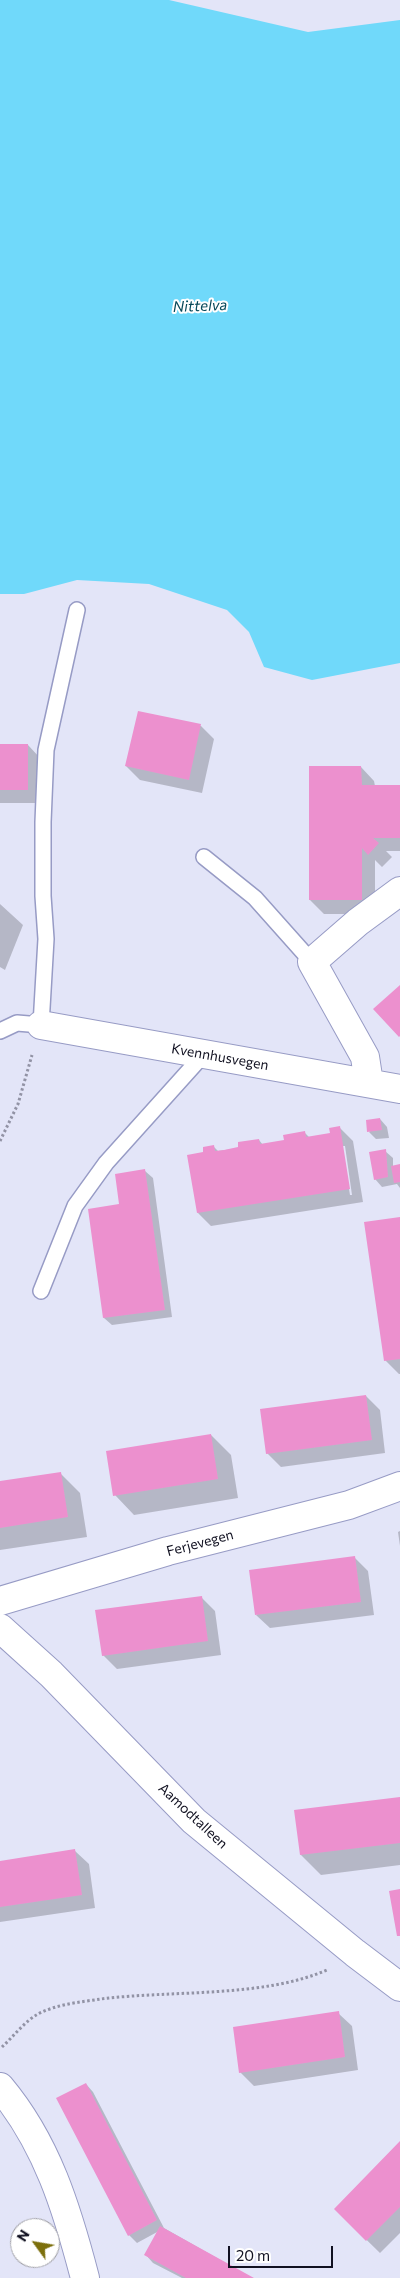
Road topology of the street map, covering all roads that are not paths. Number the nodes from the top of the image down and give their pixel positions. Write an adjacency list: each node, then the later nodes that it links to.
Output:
1 (77, 610): 5 (lane)
2 (204, 857): 4 (lane)
3 (400, 891): 4 (street)
4 (312, 962): 8 (street)
5 (40, 1025): 6 (lane); 7 (street, Kvennhusvegen)
6 (0, 1031)
7 (204, 1054): 8 (street, Kvennhusvegen); 10 (lane)
8 (369, 1083): 9 (street, Kvennhusvegen)
9 (400, 1089)
10 (41, 1291)
11 (400, 1486): 12 (street, Ferjevegen)
12 (0, 1601)
13 (0, 1628): 14 (street, Aamodtalleen)
14 (400, 1987)
15 (0, 2087): 16 (street)
16 (85, 2278)

